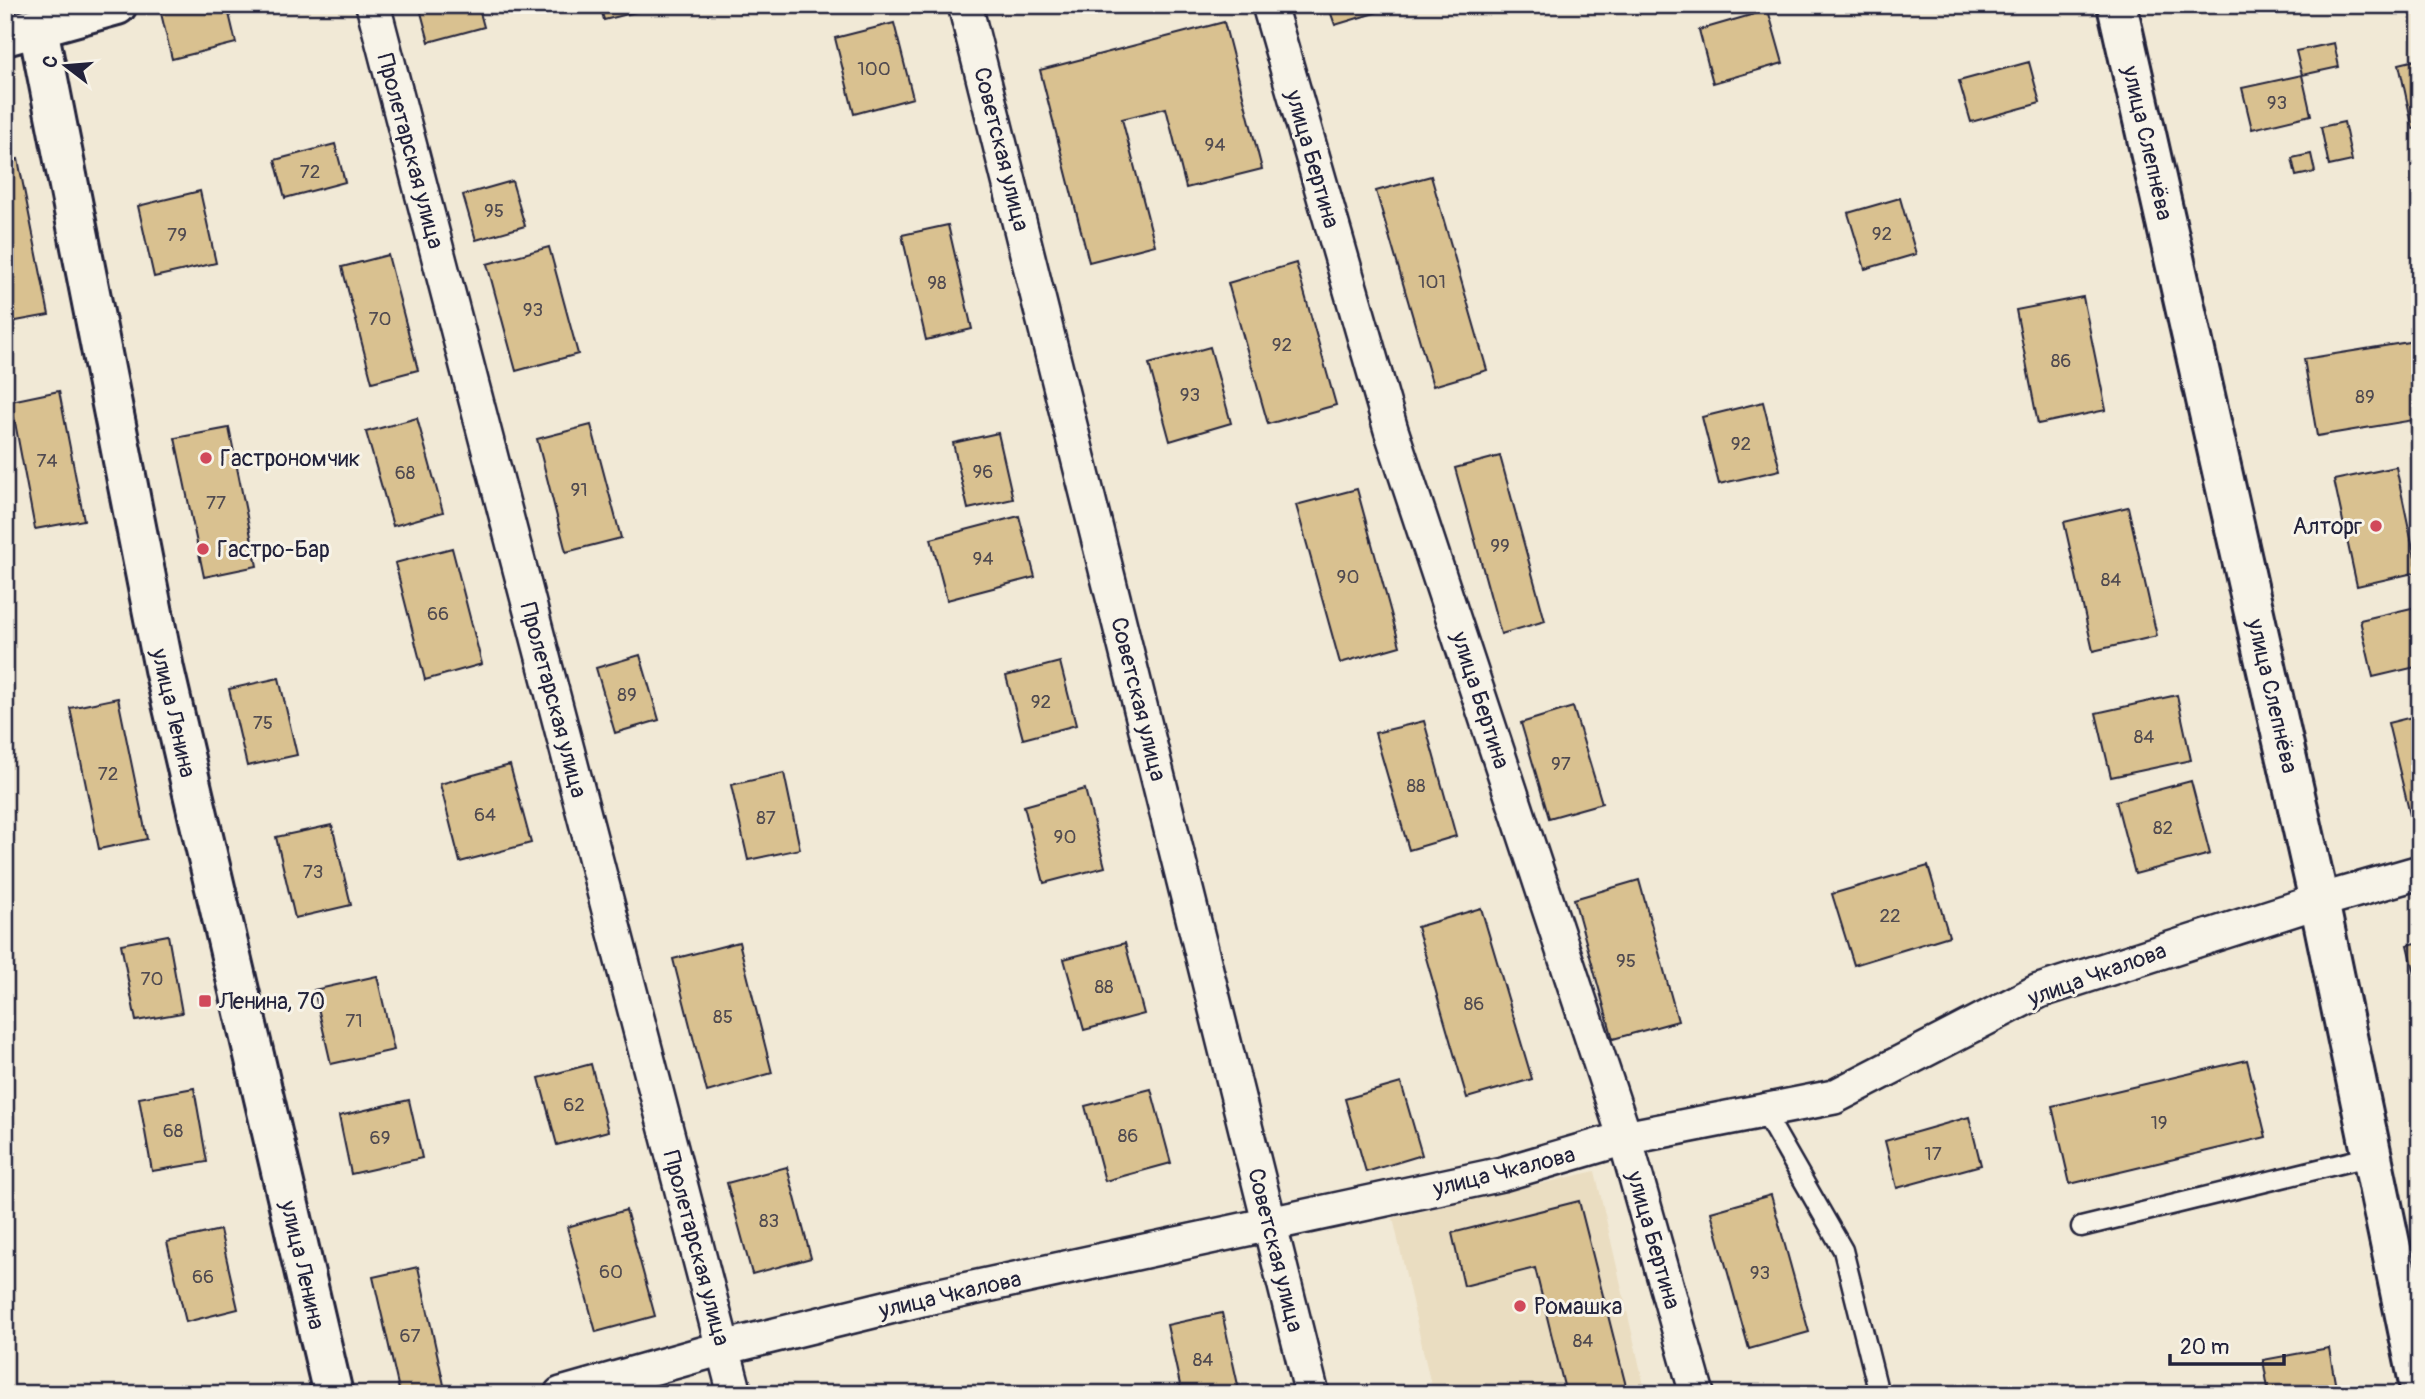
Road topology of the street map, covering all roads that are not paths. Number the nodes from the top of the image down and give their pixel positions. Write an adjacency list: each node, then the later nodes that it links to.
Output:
1 (117, 5): 6 (street)
2 (373, 5): 14 (street, Пролетарская улица)
3 (965, 5): 12 (street, Советская улица)
4 (1269, 5): 10 (street, улица Бертина)
5 (2117, 5): 8 (street, улица Слепнёва)
6 (21, 32): 16 (street, улица Ленина)
7 (2420, 872): 8 (street, улица Чкалова)
8 (2319, 901): 9 (street, улица Чкалова); 11 (street, улица Слепнёва)
9 (1764, 1112): 10 (street, улица Чкалова); 21 (lane)
10 (1625, 1138): 12 (street, улица Чкалова); 20 (street, улица Бертина)
11 (2372, 1156): 13 (lane); 15 (street, улица Слепнёва)
12 (1270, 1225): 14 (street, улица Чкалова); 19 (street, Советская улица)
13 (2081, 1227)
14 (723, 1348): 17 (street, улица Чкалова); 18 (street, Пролетарская улица)
15 (2420, 1388)
16 (333, 1394)
17 (561, 1394)
18 (735, 1394)
19 (1312, 1394)
20 (1697, 1394)
21 (1879, 1394)

